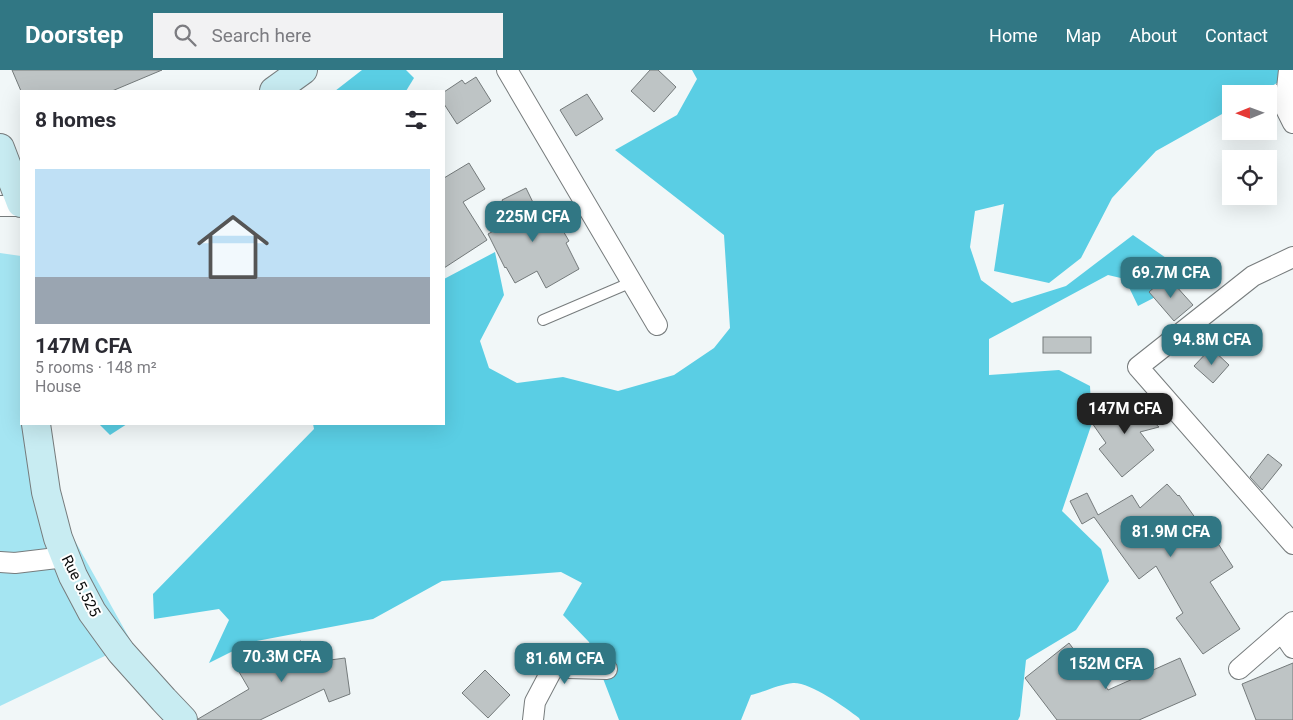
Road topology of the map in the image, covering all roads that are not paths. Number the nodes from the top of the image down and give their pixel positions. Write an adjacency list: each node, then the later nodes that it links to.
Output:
1 (304, 70): 4 (street)
2 (507, 70): 11 (street)
3 (1288, 70): 5 (street)
4 (275, 90)
5 (1293, 123)
6 (0, 148): 7 (street)
7 (20, 202)
8 (20, 205): 9 (street)
9 (0, 206)
10 (1293, 256): 15 (street)
11 (632, 282): 12 (lane); 13 (street)
12 (543, 320)
13 (657, 325)
14 (36, 425): 16 (street, Rue 5.525)
15 (1293, 544)
16 (65, 557): 17 (street); 21 (street, Rue 5.525)
17 (0, 562)
18 (1289, 634): 20 (street)
19 (606, 669): 22 (street)
20 (1239, 669)
21 (183, 720)
22 (533, 720)

